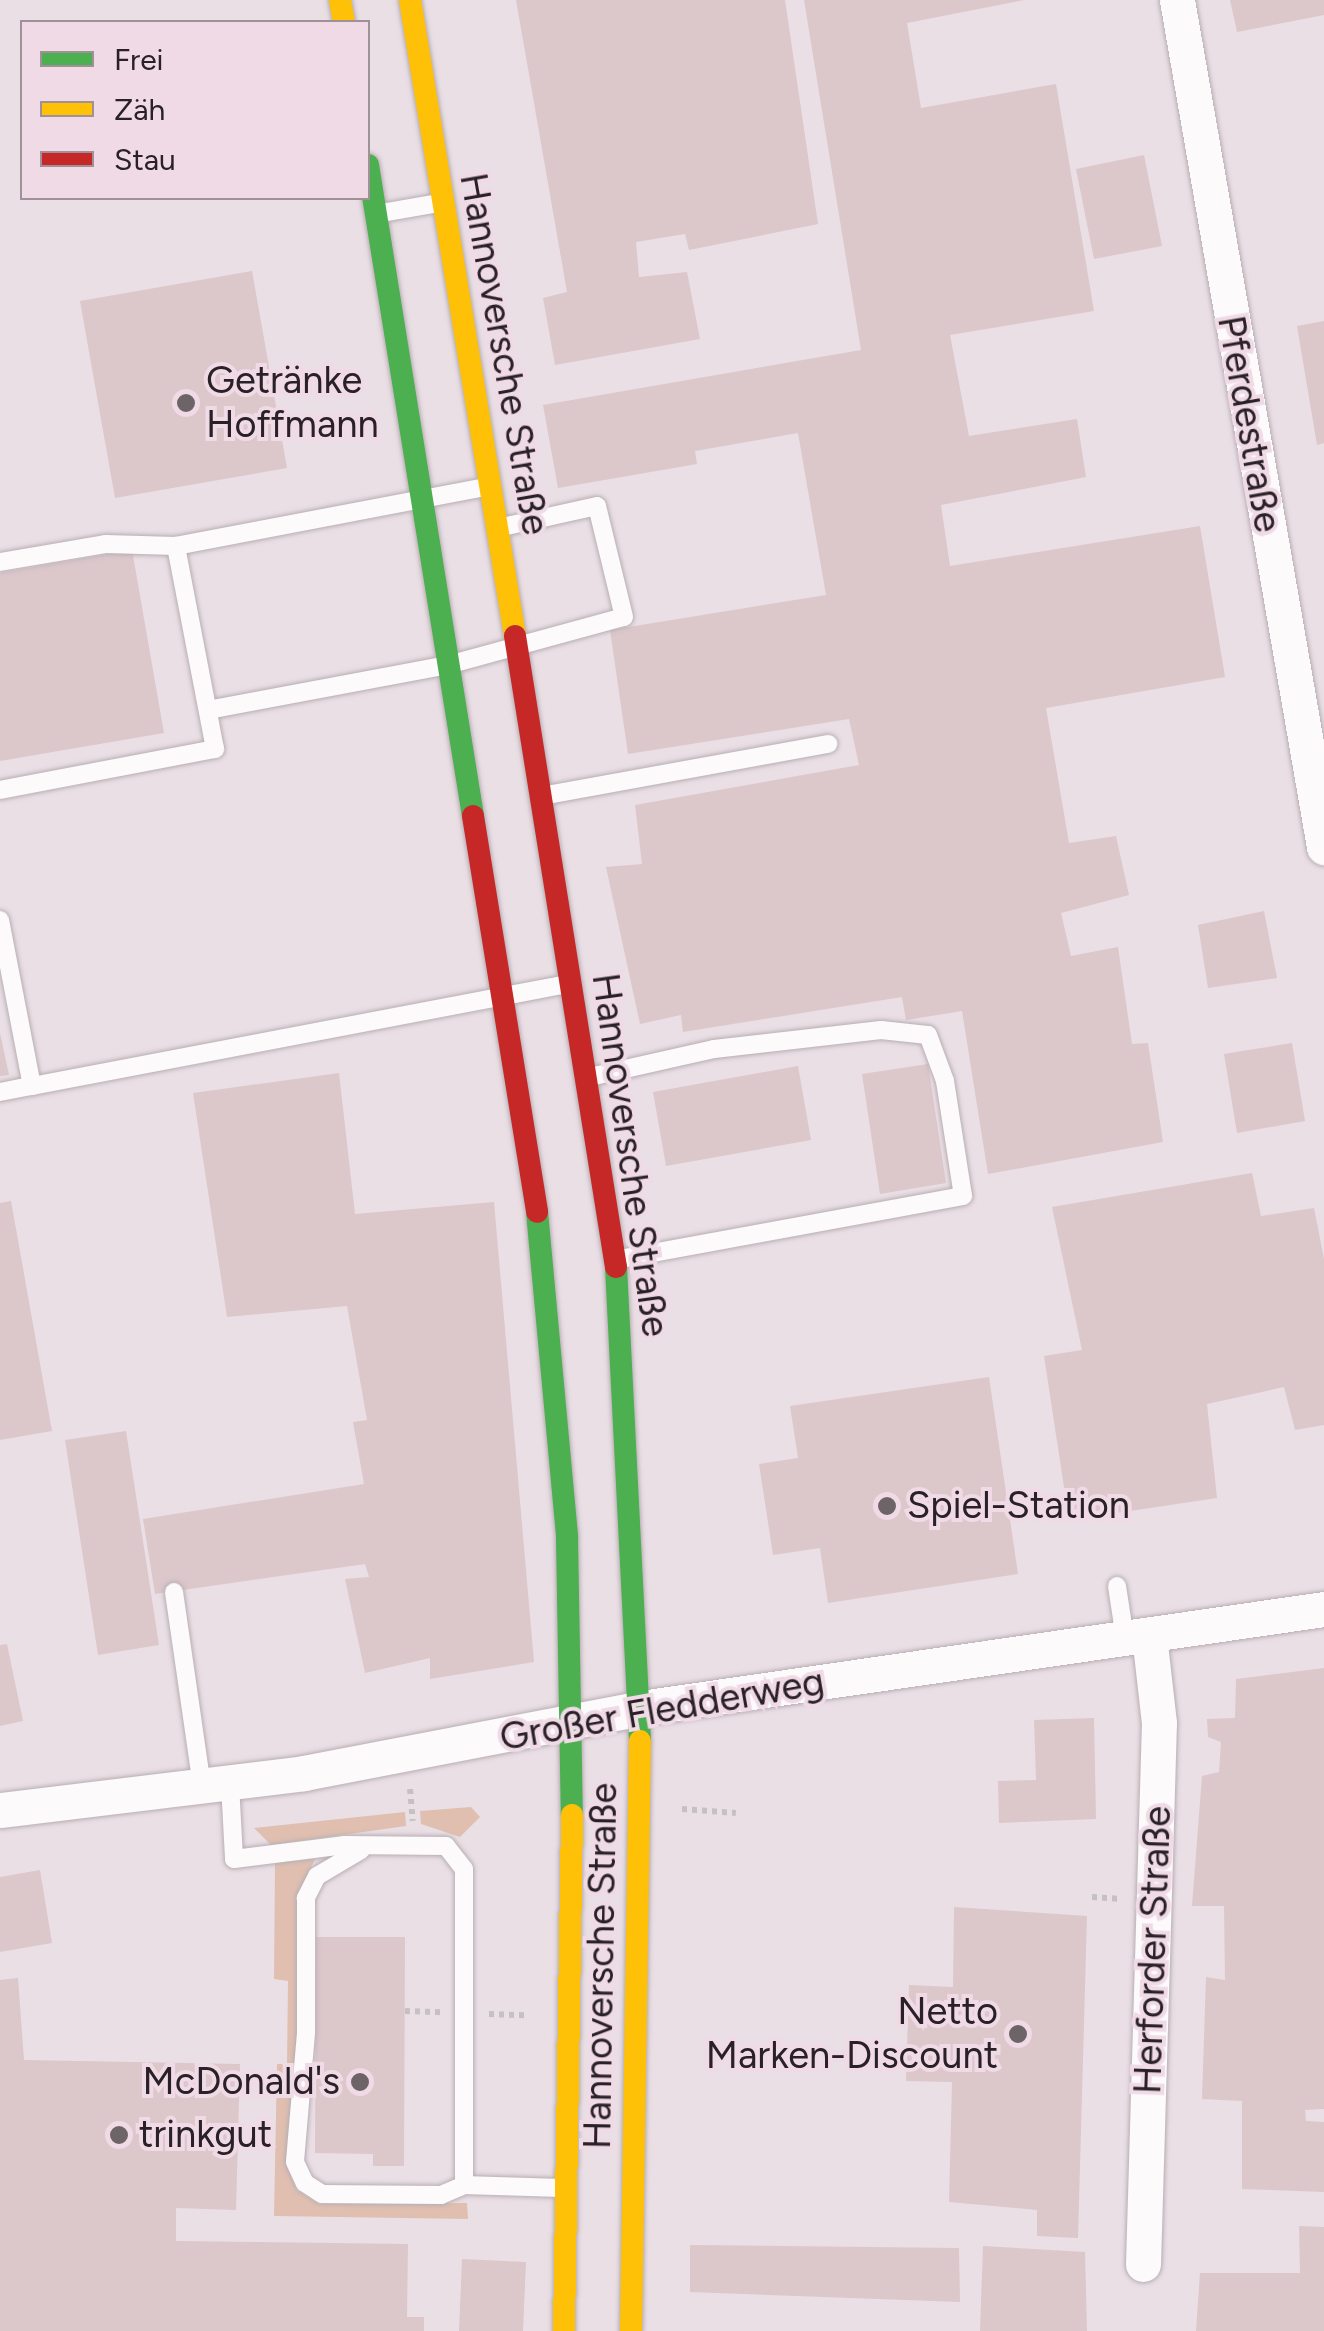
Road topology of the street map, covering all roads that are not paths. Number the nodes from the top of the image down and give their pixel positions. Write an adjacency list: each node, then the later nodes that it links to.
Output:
1 (410, 0): 4 (main road, Hannoversche Straße)
2 (1177, 0): 17 (street, Pferdestraße)
3 (370, 177): 5 (main road, Hannoversche Straße)
4 (443, 202): 5 (lane); 6 (main road, Hannoversche Straße)
5 (376, 214): 7 (main road, Hannoversche Straße)
6 (490, 486): 7 (lane); 8 (main road, Hannoversche Straße)
7 (422, 498): 9 (lane); 12 (main road, Hannoversche Straße)
8 (497, 528): 11 (main road, Hannoversche Straße); 11 (lane)
9 (176, 546): 10 (lane); 13 (lane)
10 (0, 562)
11 (520, 644): 12 (lane); 16 (main road, Hannoversche Straße)
12 (448, 664): 13 (lane); 20 (main road, Hannoversche Straße)
13 (208, 710): 15 (lane)
14 (828, 744): 16 (lane)
15 (0, 790)
16 (542, 796): 19 (main road, Hannoversche Straße)
17 (1324, 848)
18 (0, 920): 22 (lane)
19 (572, 983): 20 (lane); 21 (main road, Hannoversche Straße)
20 (502, 996): 22 (lane); 30 (main road, Hannoversche Straße)
21 (588, 1077): 24 (main road, Hannoversche Straße); 24 (lane)
22 (32, 1086): 23 (lane)
23 (0, 1092)
24 (616, 1260): 29 (main road, Hannoversche Straße)
25 (1116, 1586): 28 (lane)
26 (174, 1592): 31 (lane)
27 (1324, 1609): 28 (street, Großer Fledderweg)
28 (1137, 1637): 29 (street, Großer Fledderweg); 36 (street, Herforder Straße)
29 (641, 1708): 30 (street, Großer Fledderweg); 38 (main road, Hannoversche Straße)
30 (573, 1726): 31 (street, Großer Fledderweg); 35 (main road, Hannoversche Straße)
31 (216, 1785): 32 (street, Großer Fledderweg); 33 (lane)
32 (0, 1810)
33 (361, 1850): 34 (lane); 34 (lane)
34 (464, 2185): 35 (lane)
35 (566, 2189): 37 (main road, Hannoversche Straße)
36 (1143, 2264)
37 (564, 2331)
38 (631, 2331)

